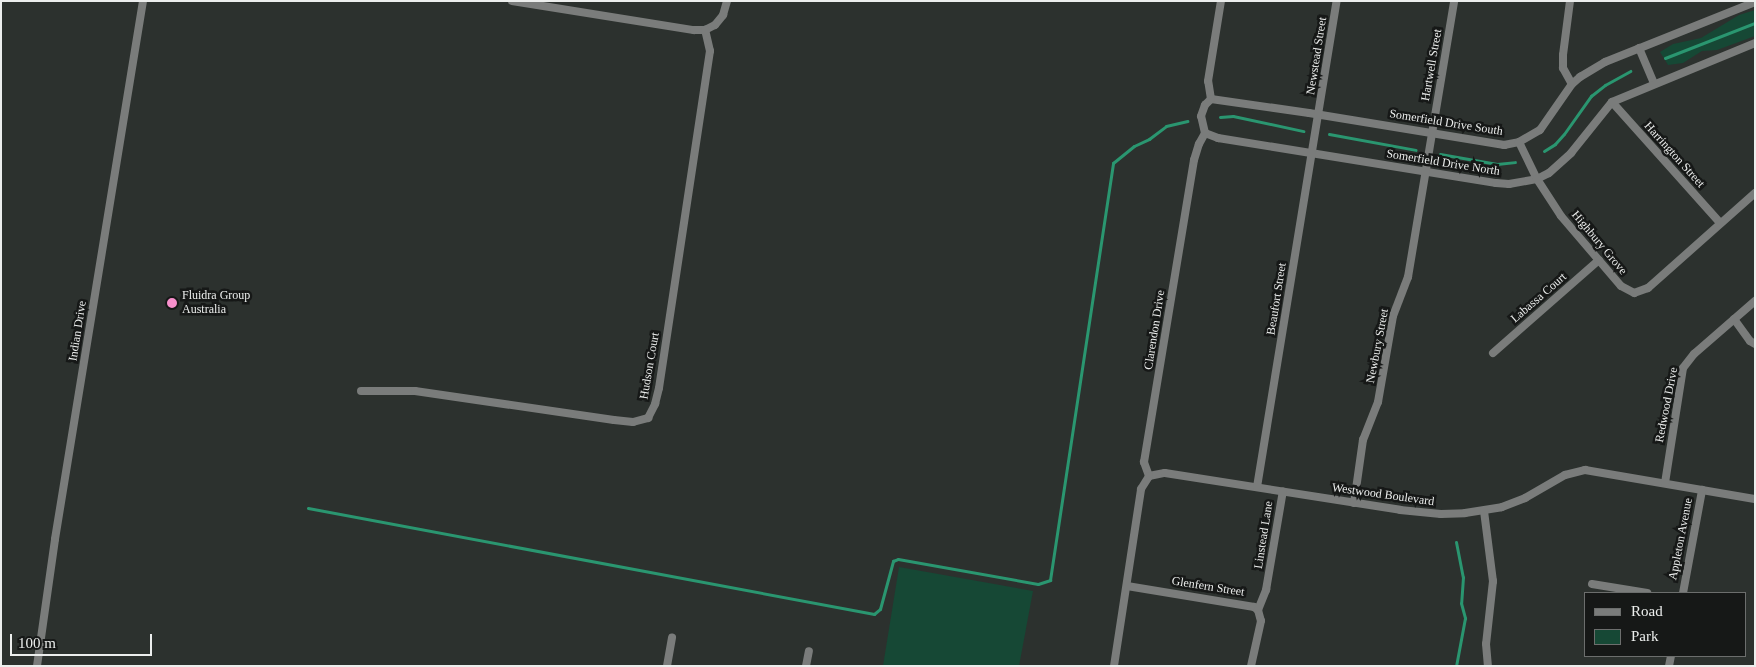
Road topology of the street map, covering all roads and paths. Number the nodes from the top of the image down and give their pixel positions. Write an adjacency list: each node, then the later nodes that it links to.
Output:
1 (143, 1): 47 (street, Indian Drive)
2 (512, 1): 10 (street)
3 (727, 1): 10 (street)
4 (1221, 1): 15 (street, Clarendon Drive)
5 (1338, 1): 17 (street, Newstead Street)
6 (1454, 1): 19 (street, Hartwell Street)
7 (1570, 1): 14 (street)
8 (1755, 2): 9 (street, Somerfield Drive South)
9 (1737, 5): 12 (street, Somerfield Drive South)
10 (705, 30): 31 (street, Hudson Court)
11 (1755, 43): 13 (street, Somerfield Drive North)
12 (1639, 48): 13 (street); 14 (street, Somerfield Drive South)
13 (1654, 83): 16 (street, Somerfield Drive North)
14 (1572, 84): 20 (street, Somerfield Drive South)
15 (1210, 99): 17 (street, Somerfield Drive South); 18 (street, Clarendon Drive)
16 (1612, 102): 23 (street, Somerfield Drive North); 25 (street, Harrington Street)
17 (1319, 114): 19 (street, Somerfield Drive South); 21 (street, Beaufort Street)
18 (1205, 133): 21 (street, Somerfield Drive North); 32 (street, Clarendon Drive)
19 (1431, 133): 20 (street, Somerfield Drive South); 22 (street, Newbury Street)
20 (1519, 142): 23 (street, Highbury Grove)
21 (1312, 153): 22 (street, Somerfield Drive North); 34 (street, Beaufort Street)
22 (1425, 172): 23 (street, Somerfield Drive North); 38 (street, Newbury Street)
23 (1537, 179): 26 (street, Highbury Grove)
24 (1755, 193): 25 (street, Highbury Grove)
25 (1720, 223): 26 (street, Highbury Grove)
26 (1599, 260): 30 (street, Labassa Court)
27 (1755, 301): 28 (street, Redwood Drive)
28 (1734, 319): 29 (street); 33 (street, Redwood Drive)
29 (1755, 344)
30 (1493, 353)
31 (361, 391)
32 (1149, 476): 34 (street, Westwood Boulevard); 41 (street)
33 (1665, 483): 35 (street, Westwood Boulevard); 39 (street, Westwood Boulevard)
34 (1257, 487): 36 (street, Westwood Boulevard)
35 (1702, 490): 37 (street, Westwood Boulevard); 43 (street, Appleton Avenue)
36 (1283, 491): 38 (street, Westwood Boulevard); 44 (street, Linstead Lane)
37 (1755, 499)
38 (1354, 503): 39 (street, Westwood Boulevard)
39 (1484, 511): 52 (street)
40 (1592, 584): 42 (street)
41 (1127, 586): 44 (street, Glenfern Street); 50 (street)
42 (1641, 592)
43 (1683, 592)
44 (1258, 610): 51 (street, Glenfern Street)
45 (672, 637): 48 (street)
46 (808, 651): 49 (street)
47 (37, 666)
48 (667, 666)
49 (806, 666)
50 (1114, 666)
51 (1251, 666)
52 (1488, 666)

